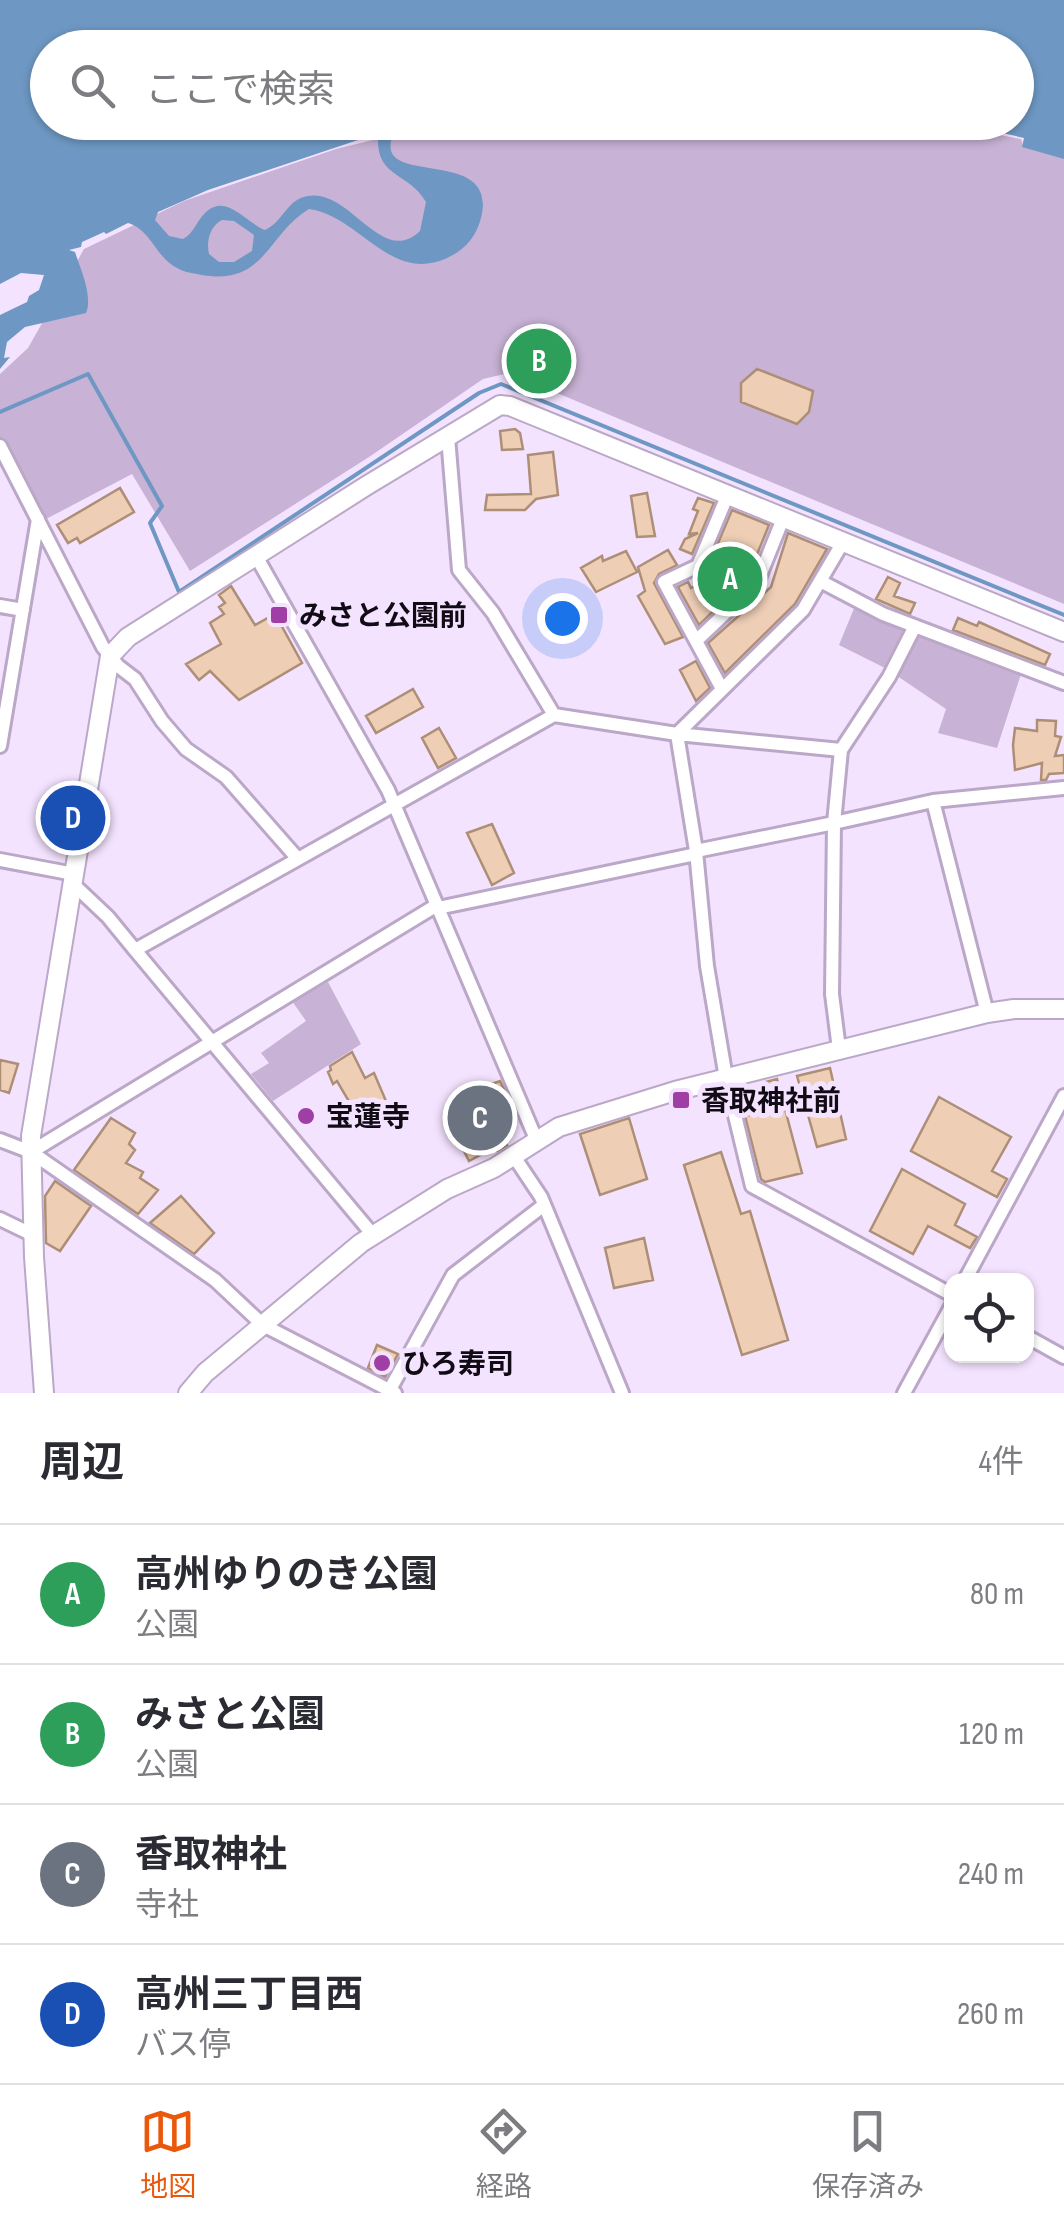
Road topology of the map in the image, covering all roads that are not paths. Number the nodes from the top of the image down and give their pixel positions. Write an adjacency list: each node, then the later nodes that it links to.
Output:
1 (448, 437): 3 (street); 7 (street); 18 (street)
2 (0, 446): 5 (street)
3 (728, 494): 4 (street); 13 (street)
4 (784, 516): 6 (street); 13 (street)
5 (38, 519): 10 (street); 14 (street)
6 (843, 542): 8 (street); 12 (street)
7 (256, 556): 14 (street); 24 (street)
8 (822, 582): 11 (street); 17 (street)
9 (0, 606): 10 (street)
10 (23, 610): 15 (street)
11 (915, 626): 16 (street); 21 (street)
12 (1064, 632)
13 (696, 641): 17 (street)
14 (110, 656): 28 (street); 29 (street)
15 (7, 661): 20 (street)
16 (1064, 683)
17 (722, 689): 19 (street)
18 (554, 714): 19 (street); 24 (street)
19 (677, 734): 21 (street); 26 (street)
20 (0, 746)
21 (841, 750): 25 (street)
22 (1064, 788): 23 (street)
23 (933, 801): 25 (street); 33 (street)
24 (394, 804): 28 (street); 30 (street)
25 (834, 822): 26 (street); 35 (street)
26 (696, 852): 30 (street); 36 (street)
27 (0, 860): 29 (street)
28 (298, 860): 31 (street)
29 (73, 879): 31 (street); 40 (street)
30 (438, 906): 34 (street); 39 (street)
31 (135, 950): 34 (street)
32 (1064, 1009): 33 (street)
33 (987, 1013): 35 (street)
34 (210, 1044): 40 (street); 44 (street)
35 (840, 1049): 36 (street)
36 (726, 1078): 39 (street); 47 (street)
37 (1064, 1096): 46 (street)
38 (0, 1140): 40 (street)
39 (536, 1140): 41 (street)
40 (31, 1152): 45 (street); 49 (street)
41 (513, 1155): 42 (street); 44 (street)
42 (544, 1205): 52 (street); 55 (street)
43 (0, 1219): 45 (street)
44 (373, 1235): 49 (street)
45 (32, 1236): 53 (street)
46 (969, 1273)
47 (944, 1291)
48 (944, 1320): 56 (street)
49 (263, 1325): 52 (street); 54 (street)
50 (1034, 1340): 51 (street)
51 (1064, 1357)
52 (391, 1392)
53 (44, 1393)
54 (188, 1393)
55 (622, 1393)
56 (904, 1393)

